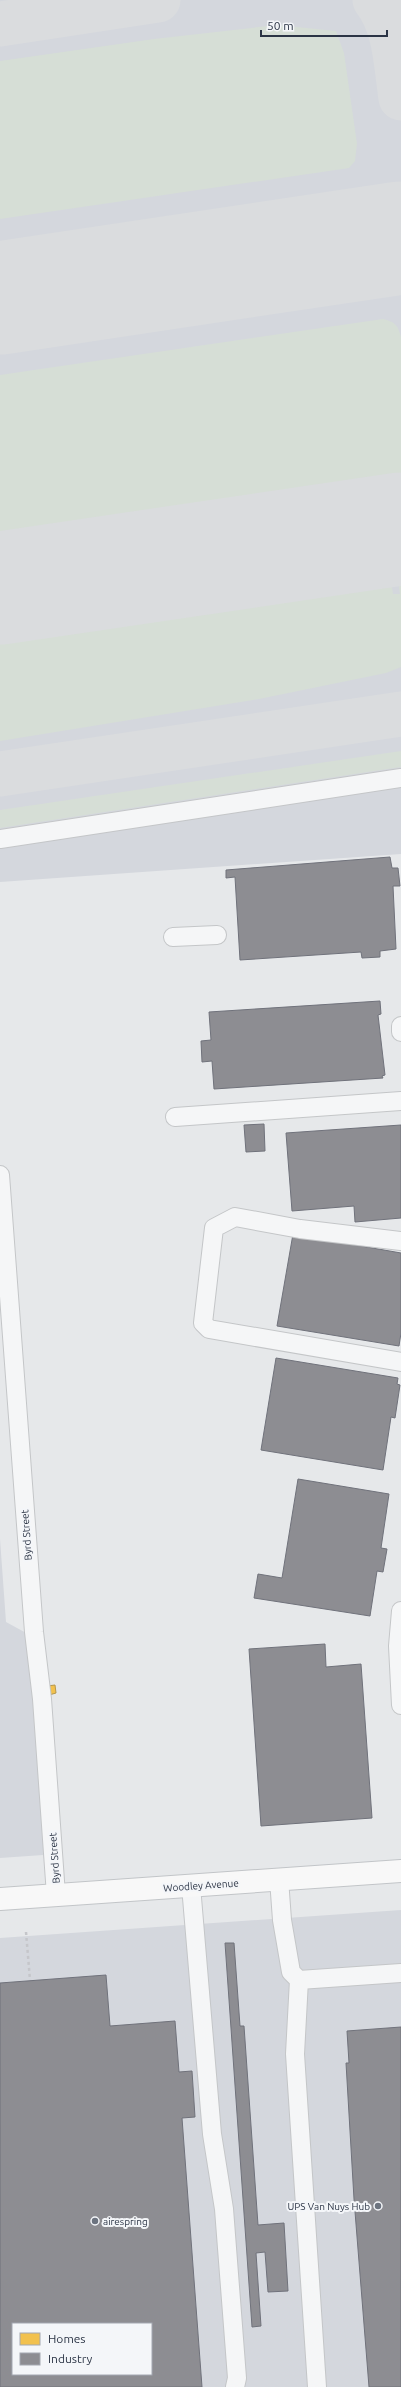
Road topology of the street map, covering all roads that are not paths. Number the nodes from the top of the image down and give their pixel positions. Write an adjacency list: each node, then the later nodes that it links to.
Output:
1 (401, 778): 2 (street)
2 (0, 839)
3 (217, 935): 4 (street)
4 (173, 937)
5 (401, 1026): 6 (street)
6 (401, 1032)
7 (401, 1101): 8 (street)
8 (175, 1117)
9 (0, 1175): 17 (street, Byrd Street)
10 (401, 1241): 11 (street)
11 (401, 1362)
12 (401, 1611): 13 (street)
13 (401, 1705)
14 (401, 1871): 15 (main road, Woodley Avenue)
15 (280, 1879): 16 (main road, Woodley Avenue); 20 (street)
16 (191, 1886): 17 (main road, Woodley Avenue); 21 (street)
17 (56, 1895): 18 (main road, Woodley Avenue)
18 (0, 1899)
19 (401, 1973): 20 (street)
20 (299, 1980): 22 (street)
21 (235, 2387)
22 (317, 2387)

